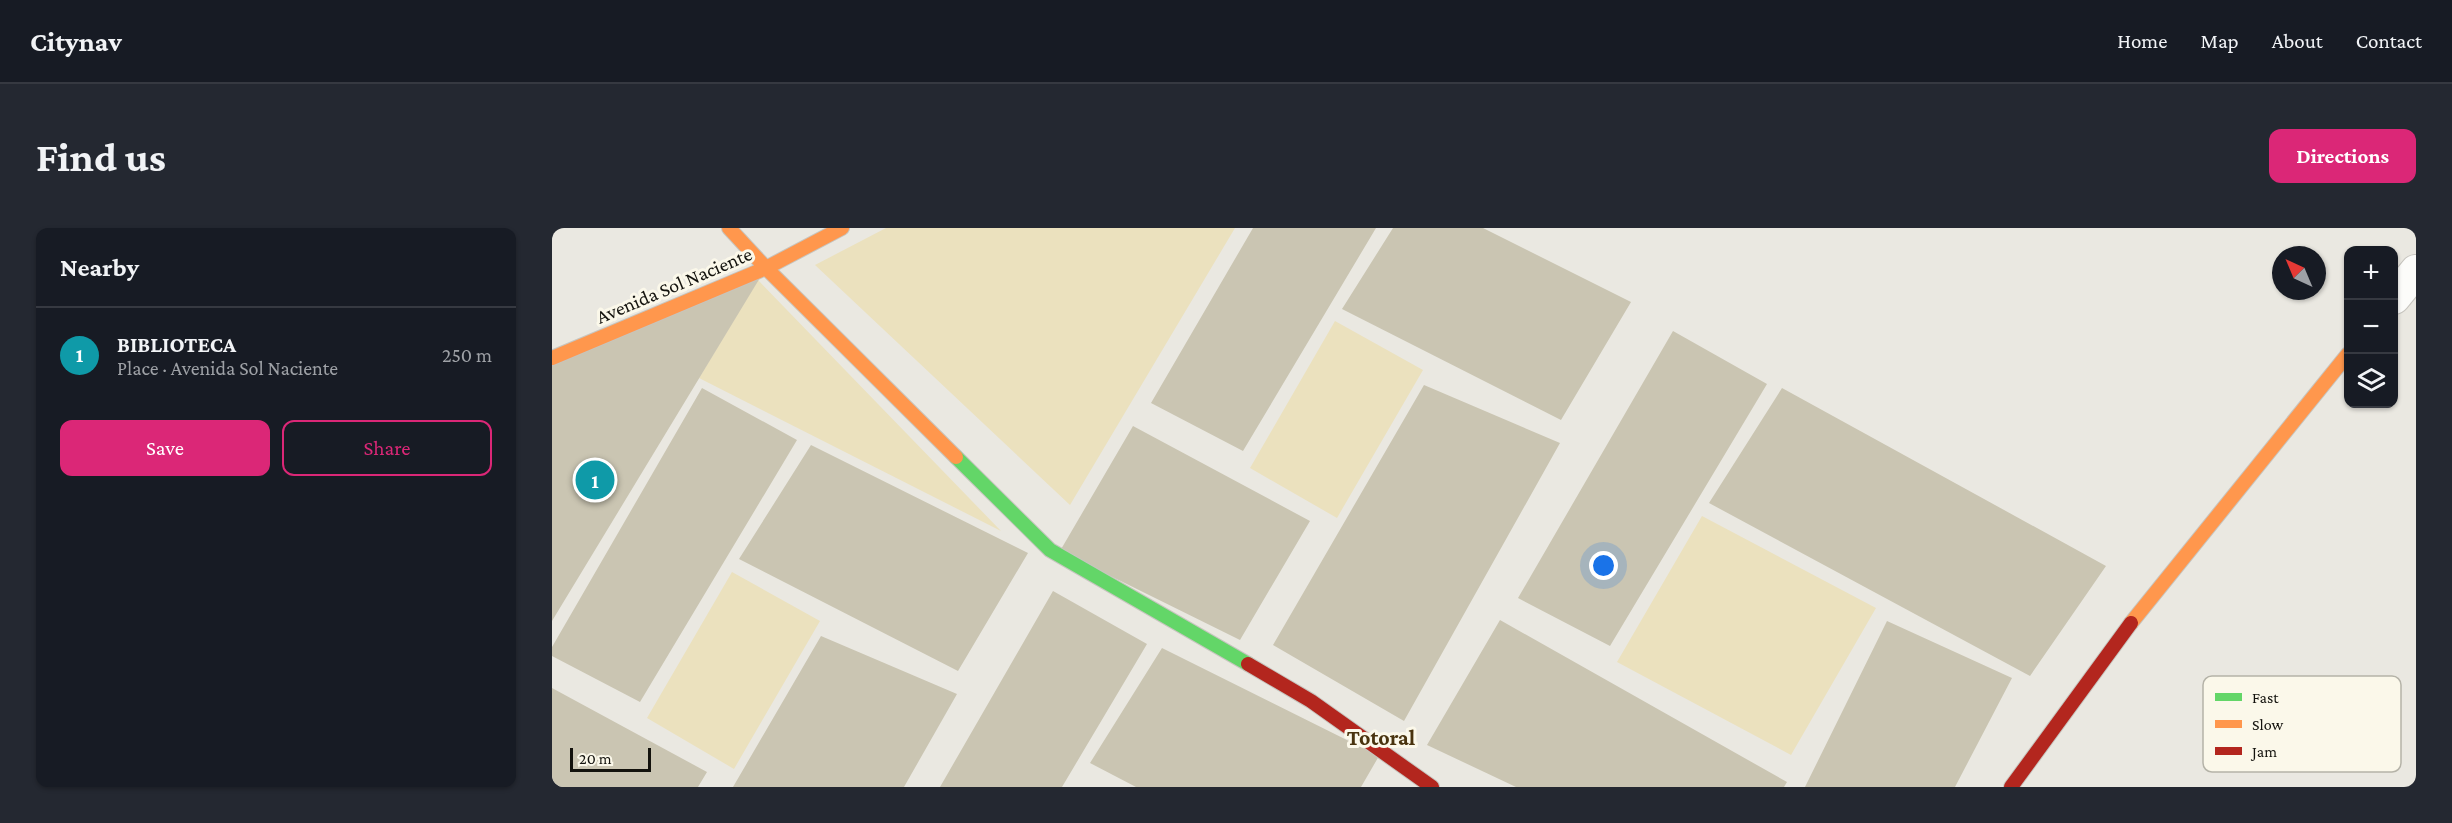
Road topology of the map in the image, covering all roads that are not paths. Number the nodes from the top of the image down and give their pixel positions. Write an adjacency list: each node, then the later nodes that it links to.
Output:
1 (729, 228): 3 (street)
2 (842, 228): 3 (street, Avenida Sol Naciente)
3 (766, 268): 6 (street, Avenida Sol Naciente); 8 (street)
4 (2416, 271): 5 (street)
5 (2398, 293)
6 (552, 358)
7 (2344, 360): 9 (street)
8 (1432, 787)
9 (2011, 787)

